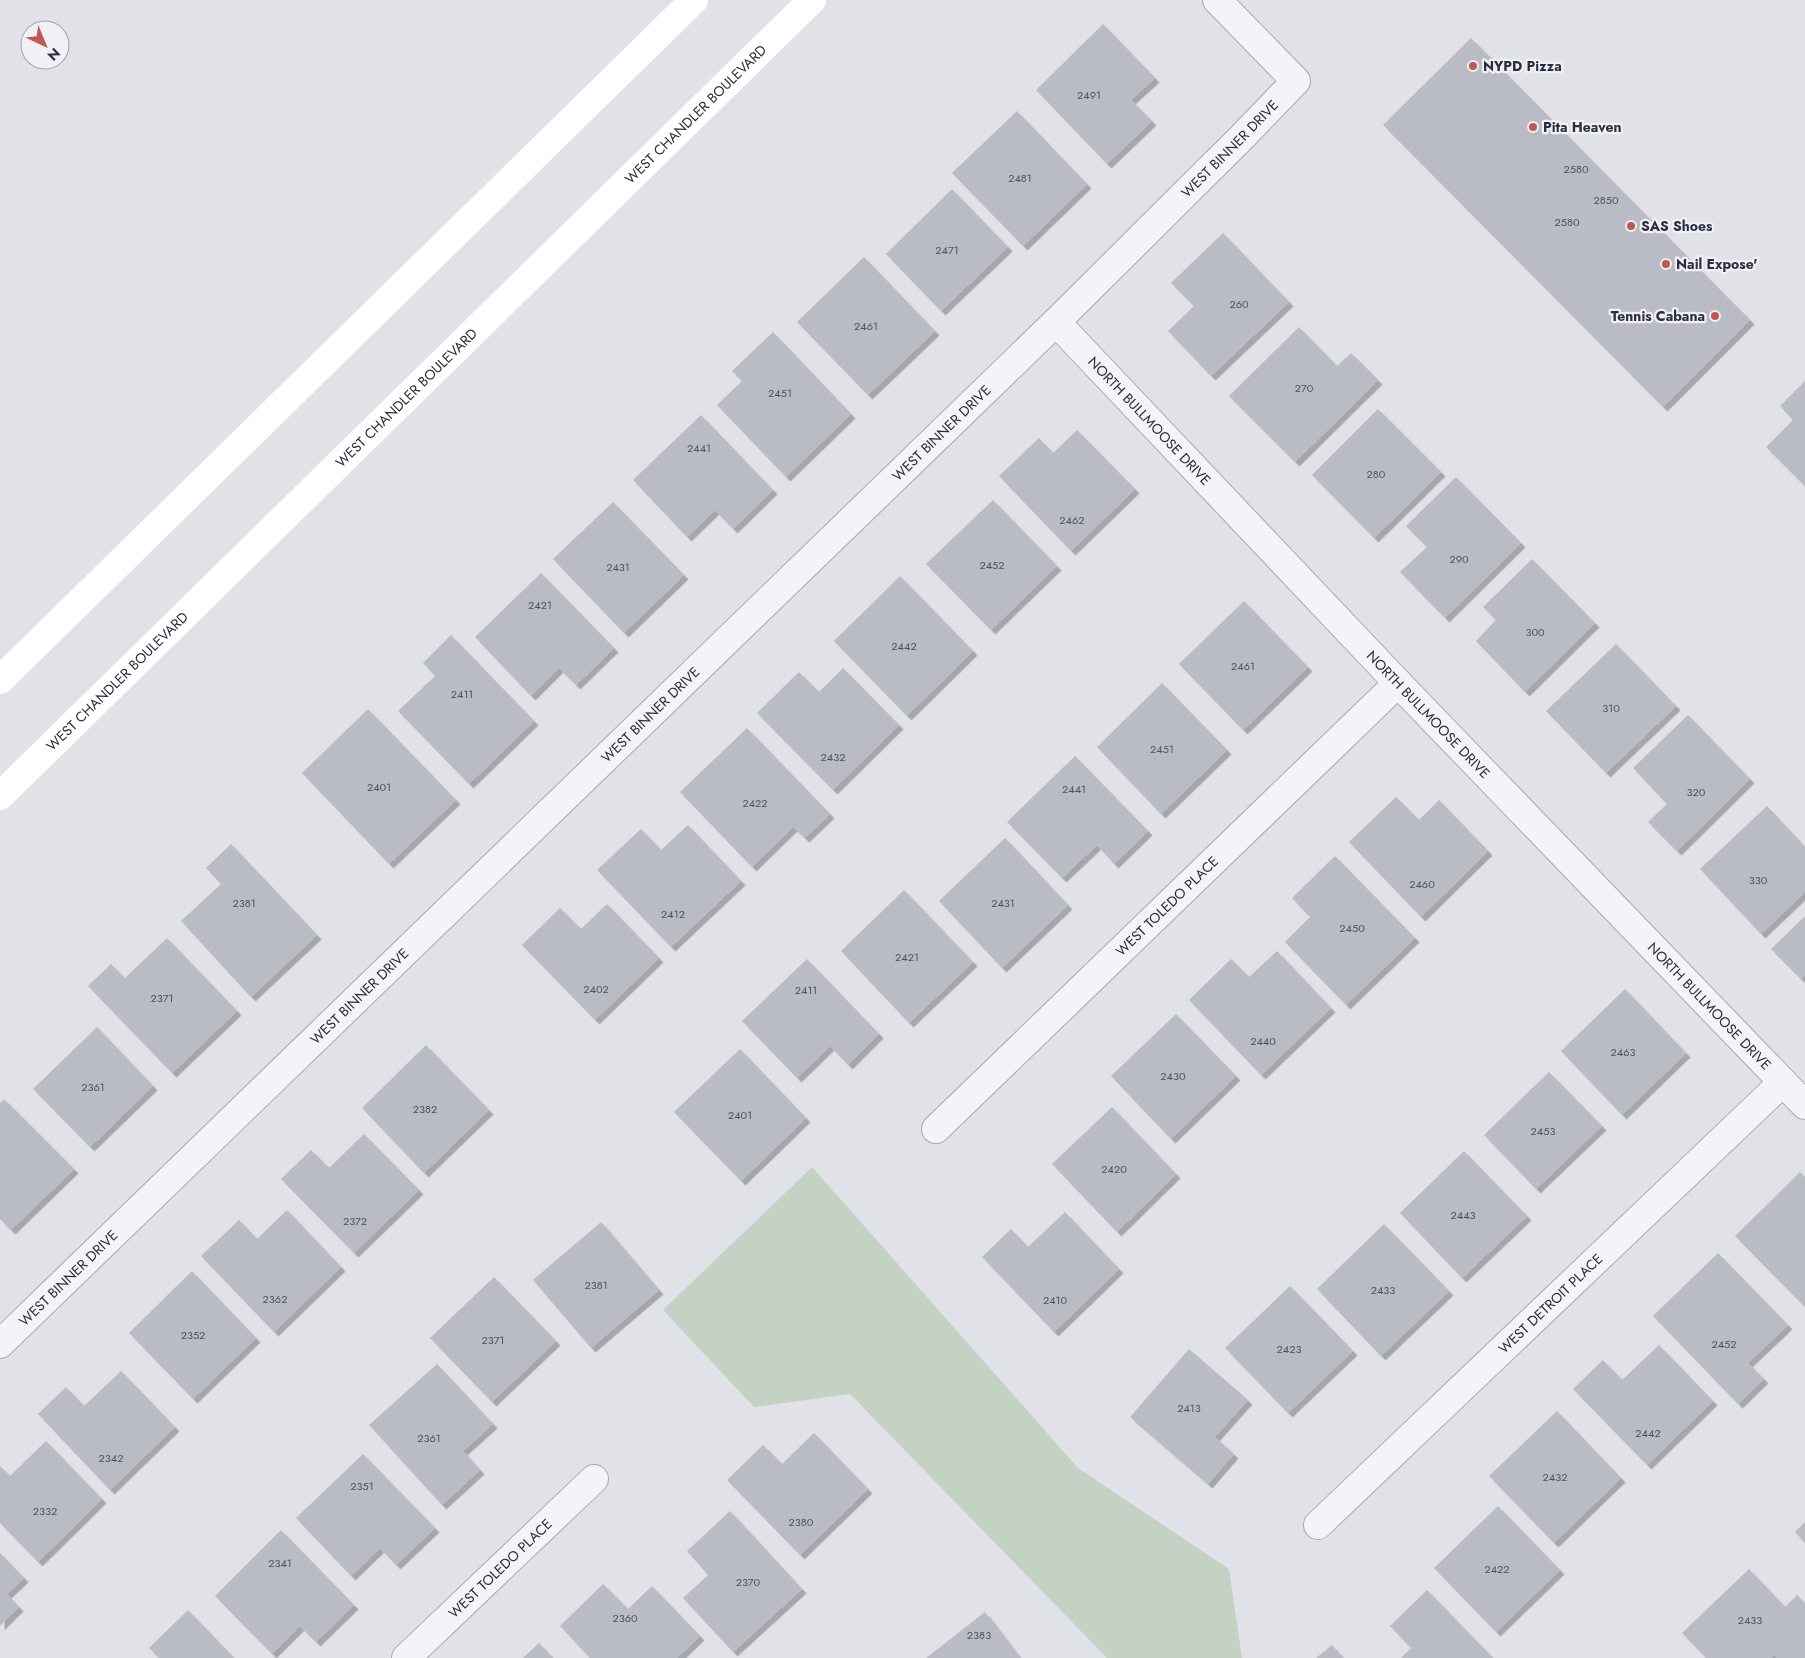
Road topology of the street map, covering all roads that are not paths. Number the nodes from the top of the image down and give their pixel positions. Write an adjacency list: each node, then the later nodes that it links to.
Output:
1 (694, 0): 5 (main road)
2 (812, 0): 7 (main road, WEST CHANDLER BOULEVARD)
3 (1217, 0): 4 (street, WEST BINNER DRIVE)
4 (1056, 322): 6 (street, NORTH BULLMOOSE DRIVE); 11 (street, WEST BINNER DRIVE)
5 (0, 680)
6 (1398, 683): 8 (street, NORTH BULLMOOSE DRIVE); 10 (street, WEST TOLEDO PLACE)
7 (0, 796)
8 (1783, 1082): 9 (street, NORTH BULLMOOSE DRIVE); 13 (street, WEST DETROIT PLACE)
9 (1805, 1105)
10 (936, 1129)
11 (0, 1344)
12 (594, 1479): 14 (street, WEST TOLEDO PLACE)
13 (1318, 1525)
14 (406, 1658)

